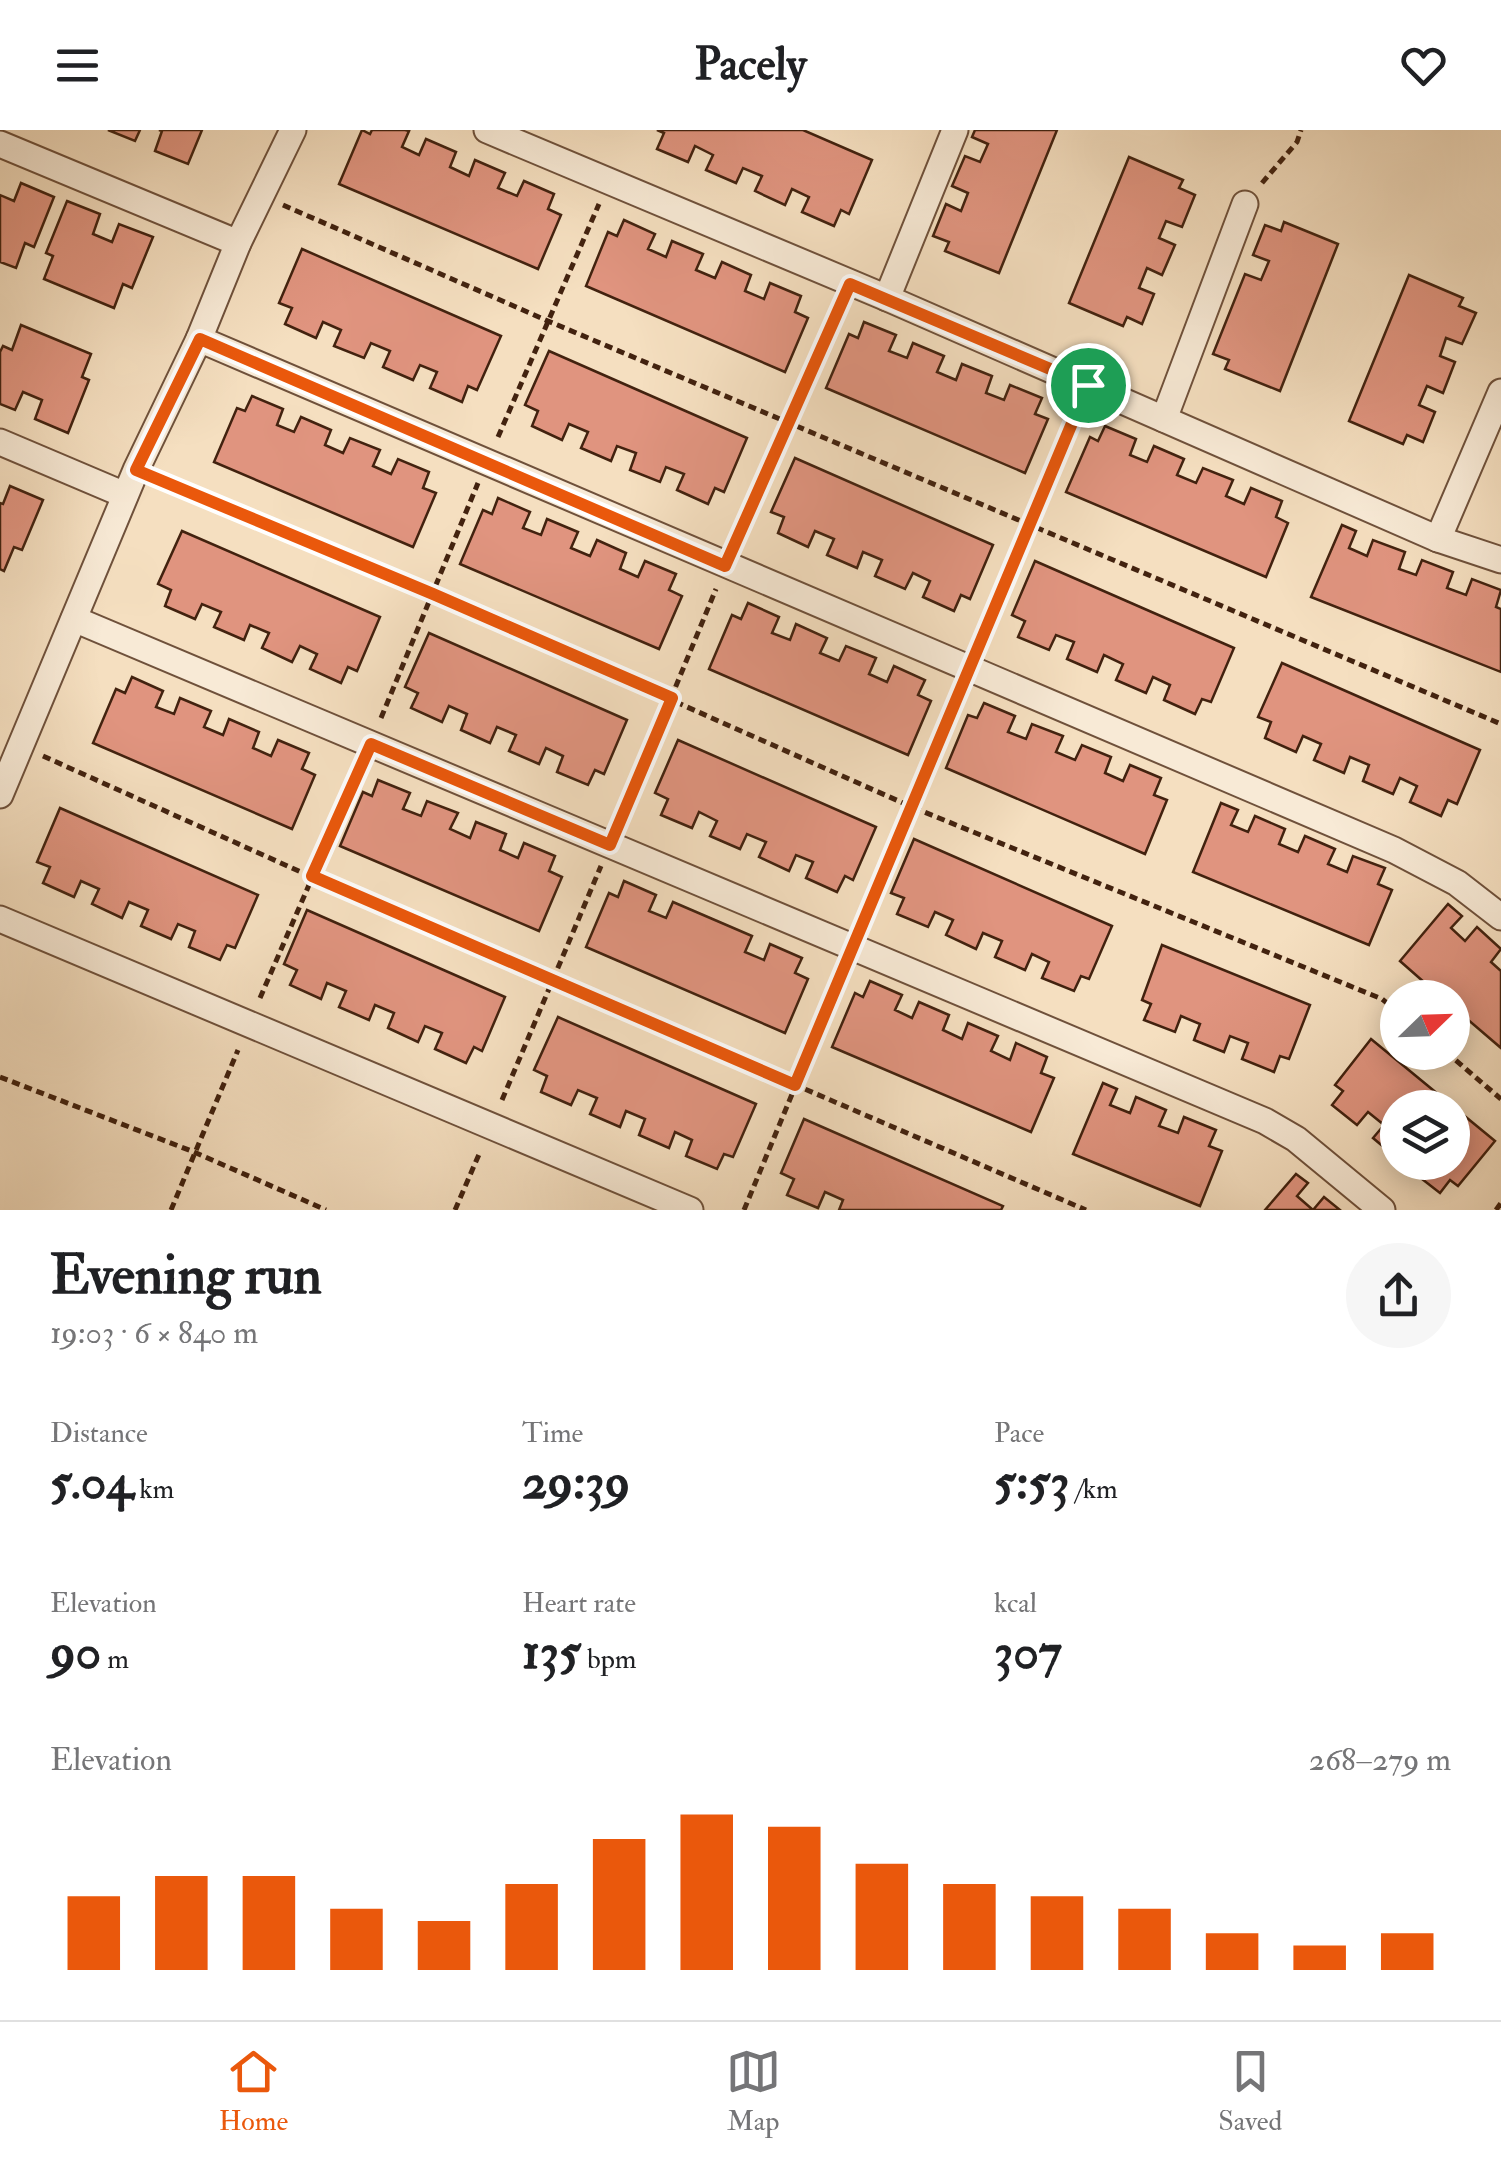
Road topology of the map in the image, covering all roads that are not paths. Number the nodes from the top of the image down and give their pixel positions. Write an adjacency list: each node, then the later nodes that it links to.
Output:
1 (293, 130): 6 (street)
2 (486, 130): 7 (street)
3 (955, 130): 7 (street)
4 (0, 144): 6 (street)
5 (1245, 204): 10 (street)
6 (238, 243): 8 (street)
7 (887, 298): 10 (street)
8 (200, 339): 12 (street); 18 (street)
9 (1501, 392): 13 (street)
10 (1164, 418): 13 (street)
11 (0, 442): 12 (street)
12 (125, 495): 15 (street)
13 (1438, 538): 14 (street)
14 (1501, 560)
15 (74, 618): 16 (street); 21 (street)
16 (10, 759): 17 (street)
17 (0, 795)
18 (1501, 917)
19 (0, 919): 20 (street)
20 (690, 1210)
21 (1382, 1210)

